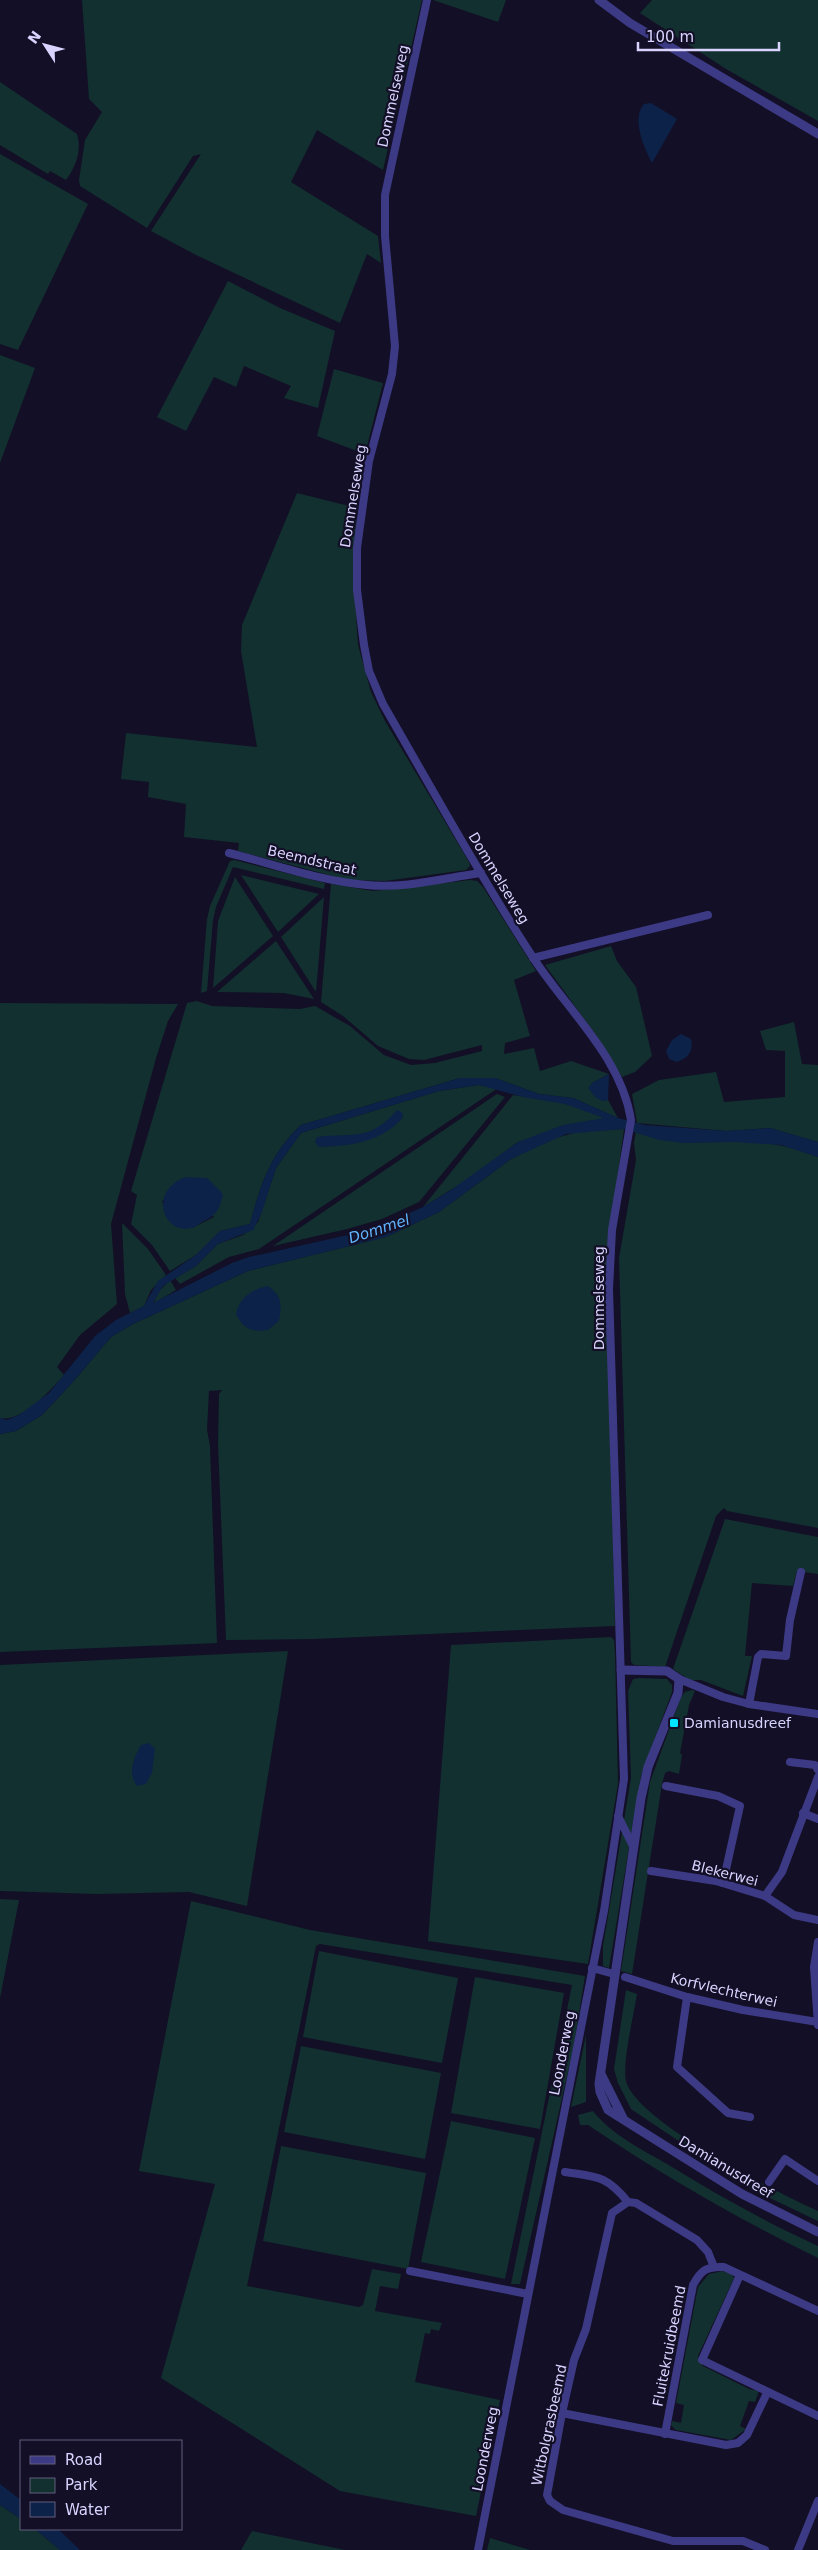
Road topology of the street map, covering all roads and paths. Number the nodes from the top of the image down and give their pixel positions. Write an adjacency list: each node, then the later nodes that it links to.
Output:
1 (427, 0): 5 (street, Dommelseweg)
2 (599, 0): 3 (street)
3 (818, 134)
4 (228, 853): 5 (street, Beemdstraat)
5 (481, 873): 7 (street, Dommelseweg)
6 (708, 914): 7 (street)
7 (533, 958): 9 (street, Dommelseweg)
8 (800, 1572): 11 (street)
9 (621, 1670): 10 (street); 18 (street, Loonderweg)
10 (679, 1679): 11 (street); 20 (street, Damianusdreef)
11 (749, 1704): 12 (street)
12 (818, 1714)
13 (790, 1762): 14 (street)
14 (818, 1770)
15 (818, 1777): 17 (street)
16 (666, 1786): 22 (street)
17 (803, 1813): 19 (street); 23 (street)
18 (618, 1816): 20 (street); 27 (street, Loonderweg)
19 (818, 1819)
20 (635, 1849): 28 (street, Damianusdreef)
21 (650, 1871): 22 (street, Blekerwei)
22 (723, 1883): 23 (street, Blekerwei)
23 (765, 1896): 24 (street, Blekerwei)
24 (818, 1920)
25 (818, 1942): 26 (street)
26 (816, 1967): 31 (street)
27 (592, 1968): 28 (street); 42 (street, Loonderweg)
28 (614, 1974): 38 (street, Damianusdreef)
29 (625, 1977): 30 (street, Korfvlechterwei)
30 (687, 1997): 31 (street, Korfvlechterwei); 33 (street)
31 (818, 2022): 32 (street)
32 (818, 2027)
33 (750, 2117)
34 (565, 2172): 37 (street)
35 (818, 2181): 36 (street)
36 (770, 2182)
37 (628, 2202): 39 (street); 45 (street, Witbolgrasbeemd)
38 (818, 2232)
39 (714, 2267): 41 (street); 47 (street, Fluitekruidbeemd)
40 (410, 2271): 42 (street)
41 (740, 2275): 43 (street); 44 (street)
42 (528, 2294): 49 (street, Loonderweg)
43 (818, 2311)
44 (767, 2393): 46 (street); 47 (street)
45 (562, 2413): 47 (street); 50 (street, Witbolgrasbeemd)
46 (818, 2416)
47 (664, 2434)
48 (818, 2501): 51 (street)
49 (478, 2550)
50 (765, 2550)
51 (798, 2550)

